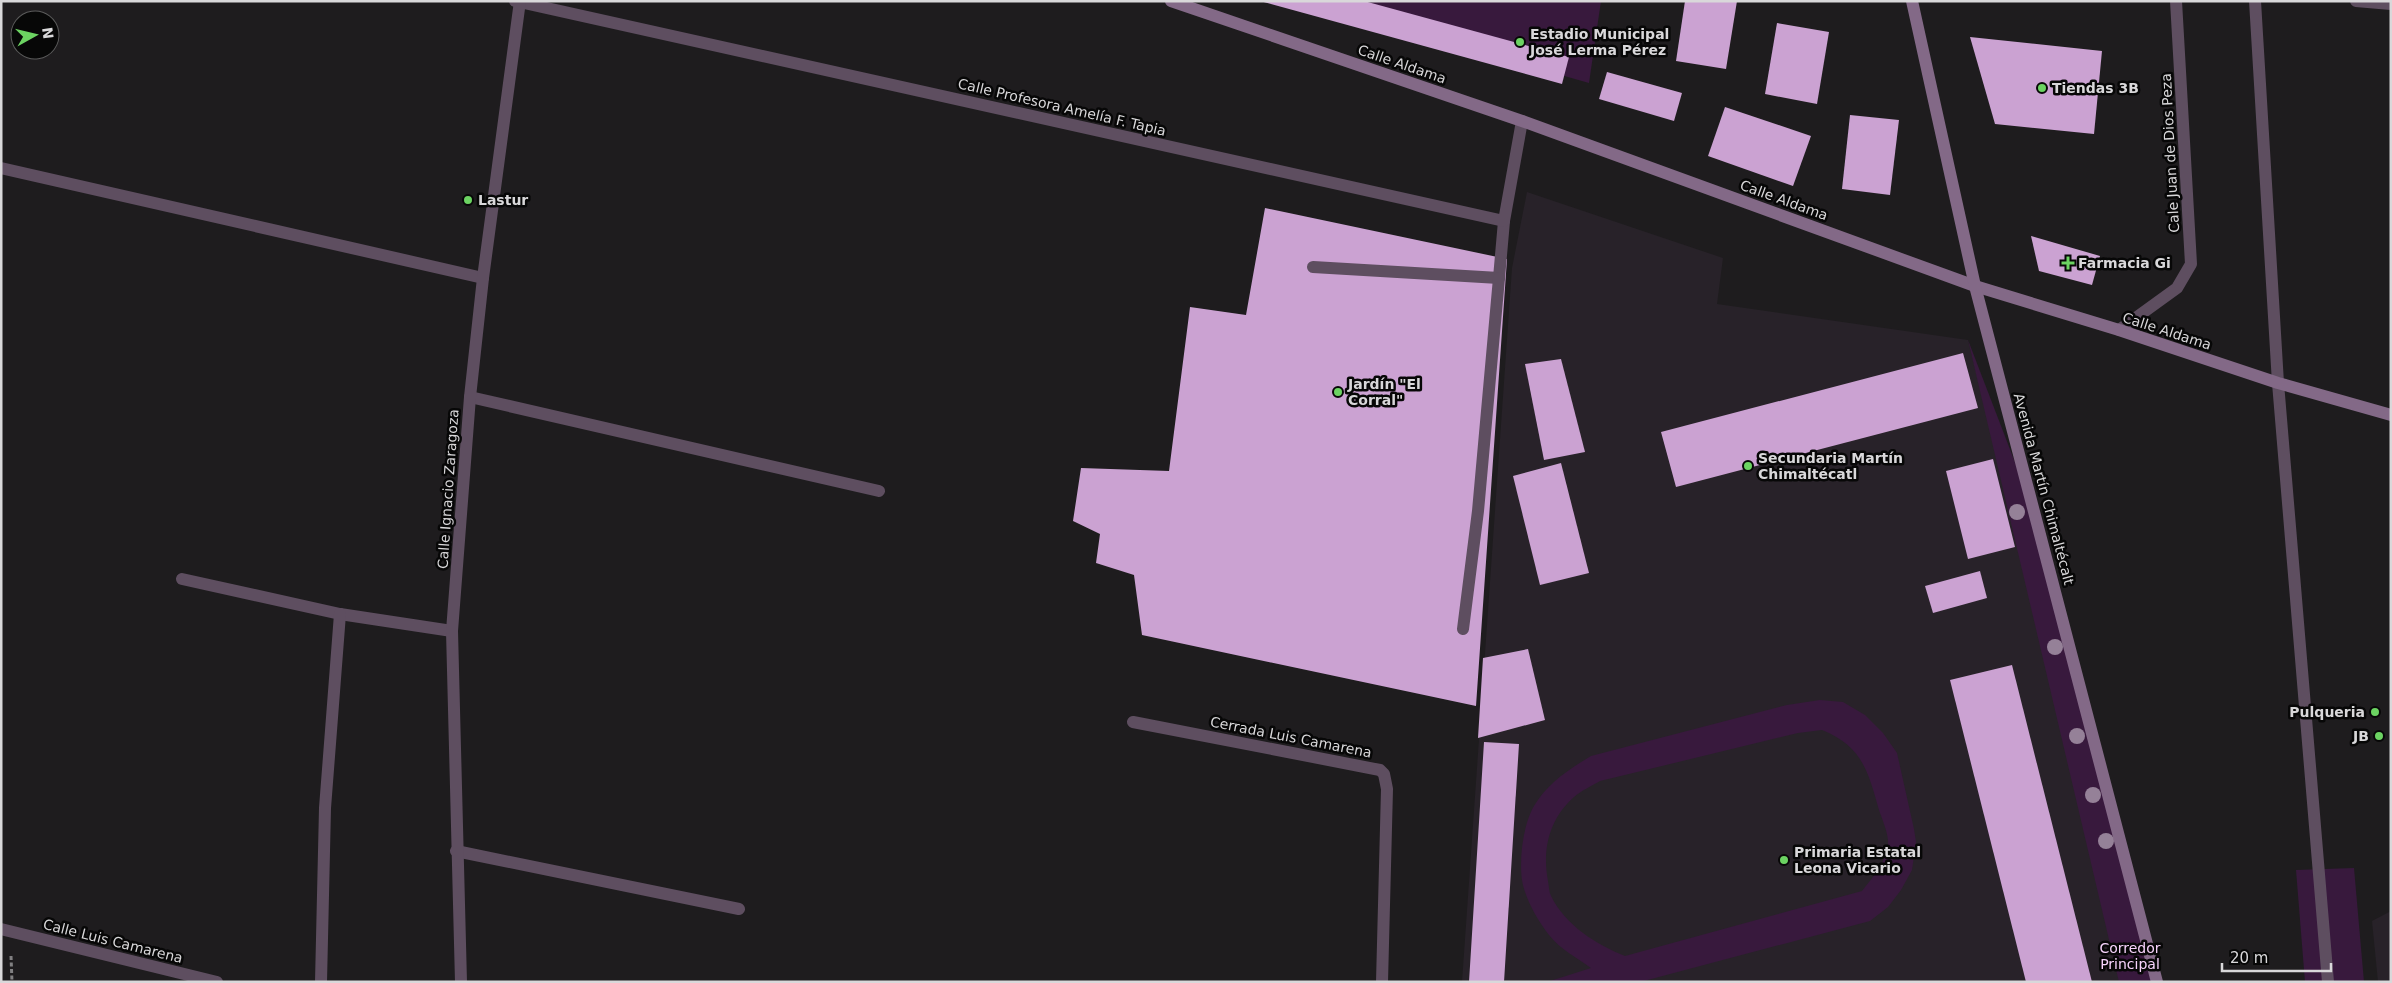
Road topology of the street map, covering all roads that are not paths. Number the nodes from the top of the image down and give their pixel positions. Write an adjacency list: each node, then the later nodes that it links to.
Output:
1 (1171, 1): 8 (main road, Calle Aldama)
2 (1912, 1): 14 (main road, Avenida Martín Chimaltécalt)
3 (2176, 1): 15 (street, Cale Juan de Dios Peza)
4 (2255, 1): 16 (street)
5 (2356, 1): 7 (street)
6 (518, 2): 10 (street, Calle Profesora Amelía F. Tapia); 12 (street, Calle Ignacio Zaragoza)
7 (2391, 4)
8 (1522, 121): 10 (street); 14 (main road, Calle Aldama)
9 (1, 168): 12 (street)
10 (1504, 221): 13 (street)
11 (1313, 267): 13 (street)
12 (483, 278): 17 (street, Calle Ignacio Zaragoza)
13 (1498, 278): 22 (street)
14 (1975, 286): 15 (main road, Calle Aldama); 32 (main road, Avenida Martín Chimaltécalt)
15 (2119, 330): 16 (main road, Calle Aldama)
16 (2278, 383): 18 (main road, Calle Aldama); 33 (street)
17 (470, 397): 19 (street); 23 (street, Calle Ignacio Zaragoza)
18 (2391, 415)
19 (879, 491)
20 (182, 579): 21 (street)
21 (340, 614): 23 (street); 29 (street)
22 (1463, 629)
23 (452, 631): 25 (street, Calle Ignacio Zaragoza)
24 (1133, 722): 31 (street, Cerrada Luis Camarena)
25 (456, 851): 26 (street); 30 (street, Calle Ignacio Zaragoza)
26 (739, 909)
27 (1, 929): 28 (street, Calle Luis Camarena)
28 (216, 982)
29 (321, 982)
30 (461, 982)
31 (1382, 982)
32 (2157, 982)
33 (2328, 982)

